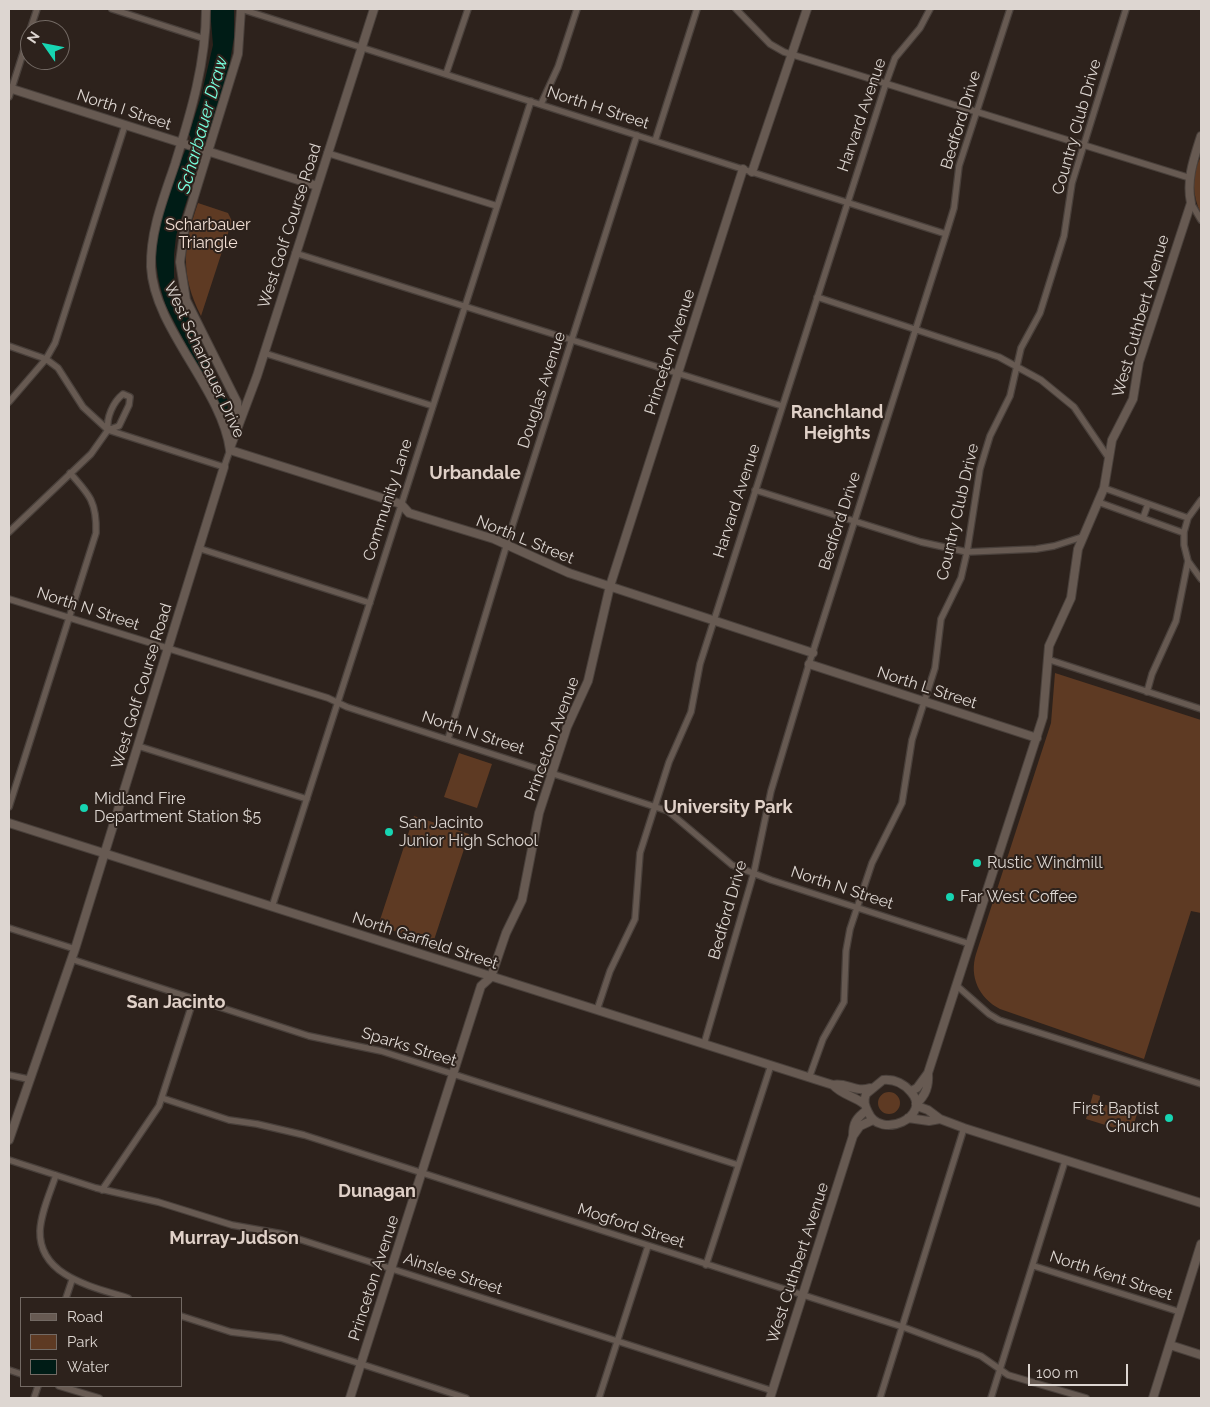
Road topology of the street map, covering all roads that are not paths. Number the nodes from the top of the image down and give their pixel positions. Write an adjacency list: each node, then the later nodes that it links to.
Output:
1 (112, 9): 13 (street)
2 (206, 9): 13 (street, West Scharbauer Drive)
3 (241, 9): 14 (street, North H Street); 30 (street, West Scharbauer Drive)
4 (374, 9): 14 (street, West Golf Course Road)
5 (468, 9): 17 (street)
6 (577, 9): 22 (street)
7 (697, 9): 26 (street)
8 (736, 9): 15 (street)
9 (807, 9): 15 (street)
10 (930, 9): 18 (street, Harvard Avenue)
11 (1010, 9): 23 (street, Bedford Drive)
12 (1126, 9): 29 (street, Country Club Drive)
13 (205, 39): 28 (street, West Scharbauer Drive)
14 (362, 47): 17 (street, North H Street); 31 (street, West Golf Course Road)
15 (792, 53): 18 (street); 33 (street)
16 (20, 59): 19 (street)
17 (446, 74): 21 (street, North H Street)
18 (886, 83): 23 (street); 36 (street, Harvard Avenue)
19 (10, 88): 20 (street); 24 (street, North I Street)
20 (9, 97)
21 (530, 101): 22 (street, North H Street); 38 (street, Community Lane)
22 (541, 104): 25 (street, North H Street)
23 (977, 111): 29 (street); 40 (street, Bedford Drive)
24 (125, 125): 28 (street, North I Street); 48 (street)
25 (637, 135): 26 (street, North H Street); 45 (street, Douglas Avenue)
26 (655, 141): 32 (street, North H Street)
27 (1200, 141): 34 (street, West Cuthbert Avenue)
28 (183, 144): 30 (street, North I Street); 55 (street, West Scharbauer Drive)
29 (1084, 145): 34 (street); 49 (street, Country Club Drive)
30 (206, 151): 35 (street, North I Street); 55 (street, West Scharbauer Drive)
31 (328, 153): 35 (street, West Golf Course Road); 38 (street)
32 (743, 169): 33 (street, North H Street); 50 (street, Princeton Avenue)
33 (752, 172): 36 (street, North H Street)
34 (1190, 178): 37 (street, West Cuthbert Avenue)
35 (317, 186): 41 (street, West Golf Course Road)
36 (847, 202): 40 (street, North H Street); 42 (street, Harvard Avenue)
37 (1191, 203): 39 (street); 56 (street, West Cuthbert Avenue)
38 (497, 206): 43 (street, Community Lane)
39 (1201, 220)
40 (946, 234): 44 (street, Bedford Drive)
41 (295, 253): 43 (street); 47 (street, West Golf Course Road)
42 (817, 297): 44 (street); 53 (street, Harvard Avenue)
43 (465, 308): 45 (street); 52 (street, Community Lane)
44 (915, 330): 49 (street); 67 (street, Bedford Drive)
45 (572, 340): 50 (street); 71 (street, Douglas Avenue)
46 (9, 346): 48 (street)
47 (264, 352): 52 (street); 55 (street, West Golf Course Road)
48 (46, 360): 51 (street); 54 (street)
49 (1016, 367): 56 (street); 73 (street, Country Club Drive)
50 (677, 373): 53 (street); 76 (street, Princeton Avenue)
51 (9, 402)
52 (433, 406): 63 (street, Community Lane)
53 (782, 406): 60 (street, Harvard Avenue)
54 (108, 430): 54 (street); 57 (street); 58 (street)
55 (230, 450): 57 (street); 63 (street, North L Street)
56 (1108, 457): 59 (street, West Cuthbert Avenue)
57 (224, 467): 72 (street, West Golf Course Road)
58 (70, 474): 68 (street); 79 (street)
59 (1104, 488): 62 (street, West Cuthbert Avenue); 64 (street)
60 (755, 490): 67 (street); 80 (street, Harvard Avenue)
61 (1201, 500): 66 (street)
62 (1098, 502): 65 (street); 70 (street, West Cuthbert Avenue)
63 (401, 504): 71 (street, North L Street); 78 (street, Community Lane)
64 (1148, 504): 65 (street); 66 (street)
65 (1143, 518): 69 (street)
66 (1188, 518): 69 (street)
67 (854, 521): 73 (street); 82 (street, Bedford Drive)
68 (9, 532)
69 (1184, 533): 74 (street)
70 (1082, 537): 73 (street); 83 (street, West Cuthbert Avenue)
71 (507, 544): 76 (street, North L Street); 90 (street, Douglas Avenue)
72 (198, 548): 78 (street); 81 (street, West Golf Course Road)
73 (966, 552): 87 (street, Country Club Drive)
74 (1188, 561): 75 (street); 85 (street)
75 (1201, 579)
76 (610, 586): 80 (street, North L Street); 92 (street, Princeton Avenue)
77 (9, 599): 79 (street, North N Street)
78 (370, 602): 86 (street, Community Lane)
79 (68, 618): 81 (street, North N Street); 94 (street)
80 (714, 620): 82 (street, North L Street); 95 (street, Harvard Avenue)
81 (167, 649): 86 (street, North N Street); 91 (street, West Golf Course Road)
82 (812, 653): 84 (street, Bedford Drive)
83 (1047, 659): 85 (street); 89 (street, West Cuthbert Avenue)
84 (809, 664): 87 (street, North L Street); 98 (street, Bedford Drive)
85 (1146, 692): 88 (street)
86 (338, 702): 90 (street, North N Street); 93 (street, Community Lane)
87 (924, 702): 89 (street, North L Street); 100 (street, Country Club Drive)
88 (1201, 709)
89 (1037, 738): 102 (street, West Cuthbert Avenue)
90 (448, 739): 92 (street, North N Street)
91 (138, 746): 93 (street); 97 (street, West Golf Course Road)
92 (552, 772): 95 (street, North N Street); 105 (street, Princeton Avenue)
93 (307, 799): 99 (street, Community Lane)
94 (9, 807)
95 (654, 807): 98 (street, North N Street); 108 (street, Harvard Avenue)
96 (9, 823): 97 (street, North Garfield Street)
97 (105, 854): 99 (street, North Garfield Street); 103 (street, West Golf Course Road)
98 (754, 872): 100 (street, North N Street); 109 (street, Bedford Drive)
99 (272, 907): 105 (street, North Garfield Street)
100 (857, 907): 102 (street, North N Street); 114 (street, Country Club Drive)
101 (9, 928): 103 (street)
102 (970, 944): 106 (street, West Cuthbert Avenue)
103 (74, 949): 104 (street, West Golf Course Road)
104 (71, 959): 107 (street, Sparks Street); 115 (street, West Golf Course Road)
105 (491, 977): 108 (street, North Garfield Street); 113 (street, Princeton Avenue)
106 (956, 985): 111 (street, West Cuthbert Avenue); 116 (street)
107 (194, 998): 113 (street, Sparks Street); 120 (street)
108 (597, 1010): 109 (street, North Garfield Street)
109 (704, 1044): 110 (street, North Garfield Street)
110 (771, 1066): 114 (street, North Garfield Street); 131 (street)
111 (928, 1073): 119 (street, West Cuthbert Avenue); 121 (street, West Cuthbert Avenue)
112 (9, 1075): 115 (street)
113 (453, 1075): 131 (street, Sparks Street); 132 (street, Princeton Avenue)
114 (810, 1078): 117 (street, North Garfield Street)
115 (28, 1079): 128 (street, West Golf Course Road)
116 (1201, 1084)
117 (833, 1086): 118 (street); 122 (street)
118 (870, 1088): 119 (street); 122 (street)
119 (911, 1091): 121 (street)
120 (162, 1098): 132 (street, Mogford Street); 134 (street)
121 (916, 1105): 123 (street); 124 (street)
122 (866, 1107): 125 (street); 127 (street, West Cuthbert Avenue)
123 (908, 1118): 124 (street); 125 (street)
124 (940, 1119): 126 (street)
125 (873, 1120): 127 (street)
126 (964, 1128): 130 (street); 147 (street)
127 (853, 1136): 142 (street, West Cuthbert Avenue)
128 (9, 1140)
129 (9, 1160): 133 (street, Ainslee Street)
130 (1065, 1161): 135 (street); 139 (street)
131 (738, 1165): 138 (street)
132 (421, 1174): 137 (street, Mogford Street); 140 (street, Princeton Avenue)
133 (56, 1175): 134 (street, Ainslee Street); 141 (street)
134 (102, 1190): 140 (street, Ainslee Street)
135 (1201, 1203)
136 (1201, 1244): 145 (street)
137 (648, 1246): 138 (street, Mogford Street); 148 (street)
138 (706, 1264): 142 (street, Mogford Street)
139 (1034, 1266): 145 (street, North Kent Street); 152 (street)
140 (391, 1269): 148 (street, Ainslee Street); 151 (street, Princeton Avenue)
141 (72, 1280): 143 (street); 144 (street)
142 (803, 1296): 147 (street, Mogford Street); 154 (street, West Cuthbert Avenue)
143 (66, 1297)
144 (125, 1297)
145 (1180, 1312): 149 (street)
146 (182, 1316): 151 (street)
147 (903, 1327): 152 (street, Mogford Street); 160 (street)
148 (617, 1341): 154 (street, Ainslee Street); 159 (street)
149 (1170, 1345): 150 (street); 163 (street)
150 (1201, 1355)
151 (360, 1365): 155 (street); 157 (street, Princeton Avenue)
152 (1000, 1370): 161 (street); 162 (street, Mogford Street)
153 (62, 1387): 156 (street)
154 (771, 1394)
155 (455, 1396): 158 (street)
156 (99, 1398)
157 (350, 1398)
158 (466, 1398)
159 (599, 1398)
160 (880, 1398)
161 (991, 1398)
162 (1086, 1398)
163 (1153, 1398)

